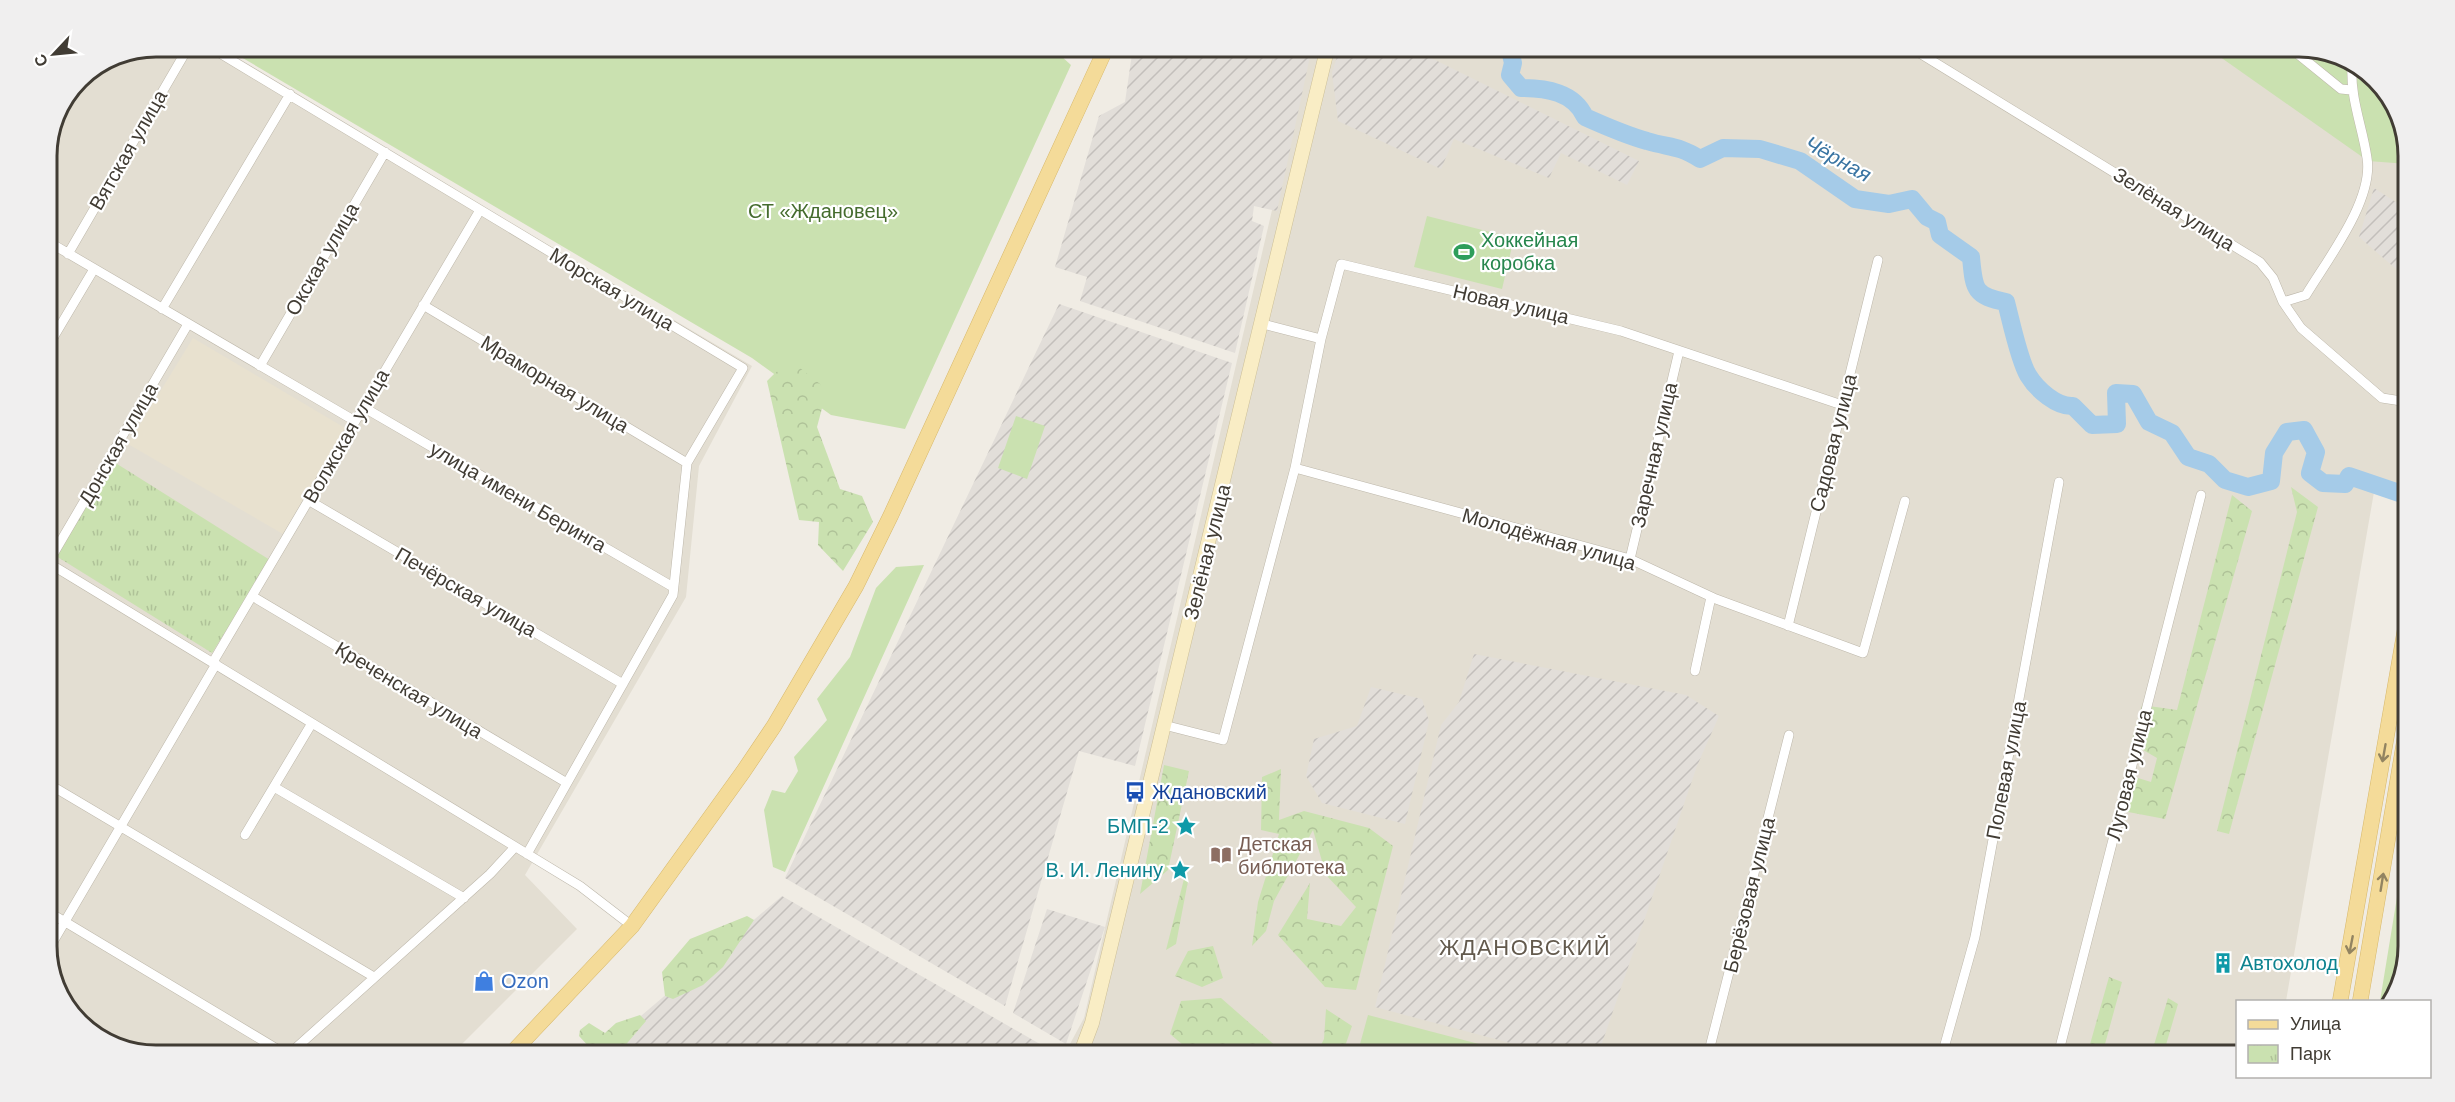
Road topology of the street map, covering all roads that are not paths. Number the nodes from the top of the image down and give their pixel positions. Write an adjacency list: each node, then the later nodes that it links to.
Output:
1 (183, 57): 13 (street, Вятская улица)
2 (227, 57): 9 (street, Морская улица)
3 (1102, 57): 60 (main road)
4 (1325, 57): 20 (street, Зелёная улица)
5 (1926, 57): 16 (street, Зелёная улица)
6 (2302, 57): 8 (street)
7 (2352, 72): 8 (street)
8 (2351, 90): 16 (street)
9 (290, 94): 10 (street, Морская улица); 18 (street)
10 (384, 152): 11 (street, Морская улица); 24 (street, Окская улица)
11 (480, 210): 17 (street, Волжская улица); 29 (street, Морская улица)
12 (57, 247): 13 (street)
13 (68, 254): 15 (street)
14 (1878, 260): 26 (street, Садовая улица)
15 (94, 269): 18 (street); 21 (street)
16 (2283, 302): 25 (street, Зелёная улица)
17 (423, 304): 27 (street, Волжская улица); 29 (street, Мраморная улица)
18 (162, 309): 19 (street)
19 (188, 324): 24 (street); 35 (street, Донская улица)
20 (1263, 324): 22 (street); 47 (street, Зелёная улица)
21 (57, 331)
22 (1321, 339): 23 (street, Новая улица); 30 (street)
23 (1679, 351): 26 (street, Новая улица); 36 (street, Заречная улица)
24 (260, 366): 28 (street)
25 (2398, 400)
26 (1842, 405): 41 (street, Садовая улица)
27 (363, 407): 28 (street, Волжская улица); 38 (street, улица имени Беринга)
28 (355, 421): 33 (street, Волжская улица)
29 (687, 463): 38 (street)
30 (1295, 468): 36 (street, Молодёжная улица); 47 (street)
31 (2059, 482): 70 (street, Полевая улица)
32 (2201, 495): 71 (street, Луговая улица)
33 (308, 500): 39 (street, Волжская улица); 45 (street, Печёрская улица)
34 (1905, 501): 41 (street, Молодёжная улица)
35 (57, 547)
36 (1630, 559): 40 (street, Молодёжная улица)
37 (57, 567): 42 (street)
38 (674, 587): 45 (street)
39 (252, 596): 42 (street, Волжская улица); 50 (street, Креченская улица)
40 (1712, 597): 41 (street, Молодёжная улица); 44 (street)
41 (1788, 626)
42 (214, 663): 46 (street); 53 (street, Волжская улица)
43 (2398, 669): 63 (main road, one-way to 63)
44 (1695, 671)
45 (623, 684): 50 (street)
46 (312, 723): 51 (street); 55 (street)
47 (1164, 725): 68 (street, Зелёная улица)
48 (1789, 735): 69 (street, Берёзовая улица)
49 (2398, 779): 64 (main road, one-way to 49)
50 (567, 783): 56 (street)
51 (274, 787): 54 (street); 57 (street)
52 (57, 789): 53 (street)
53 (120, 825): 59 (street, Волжская улица); 62 (street)
54 (245, 835)
55 (515, 847): 56 (street); 57 (street)
56 (527, 854): 60 (street)
57 (464, 898): 62 (street)
58 (57, 917): 59 (street)
59 (65, 922): 61 (street, Волжская улица); 65 (street)
60 (632, 926): 67 (main road)
61 (57, 935)
62 (374, 977): 66 (street)
63 (2340, 1000)
64 (2360, 1000)
65 (270, 1045)
66 (300, 1045)
67 (520, 1045)
68 (1084, 1045)
69 (1711, 1045)
70 (1945, 1045)
71 (2061, 1045)

